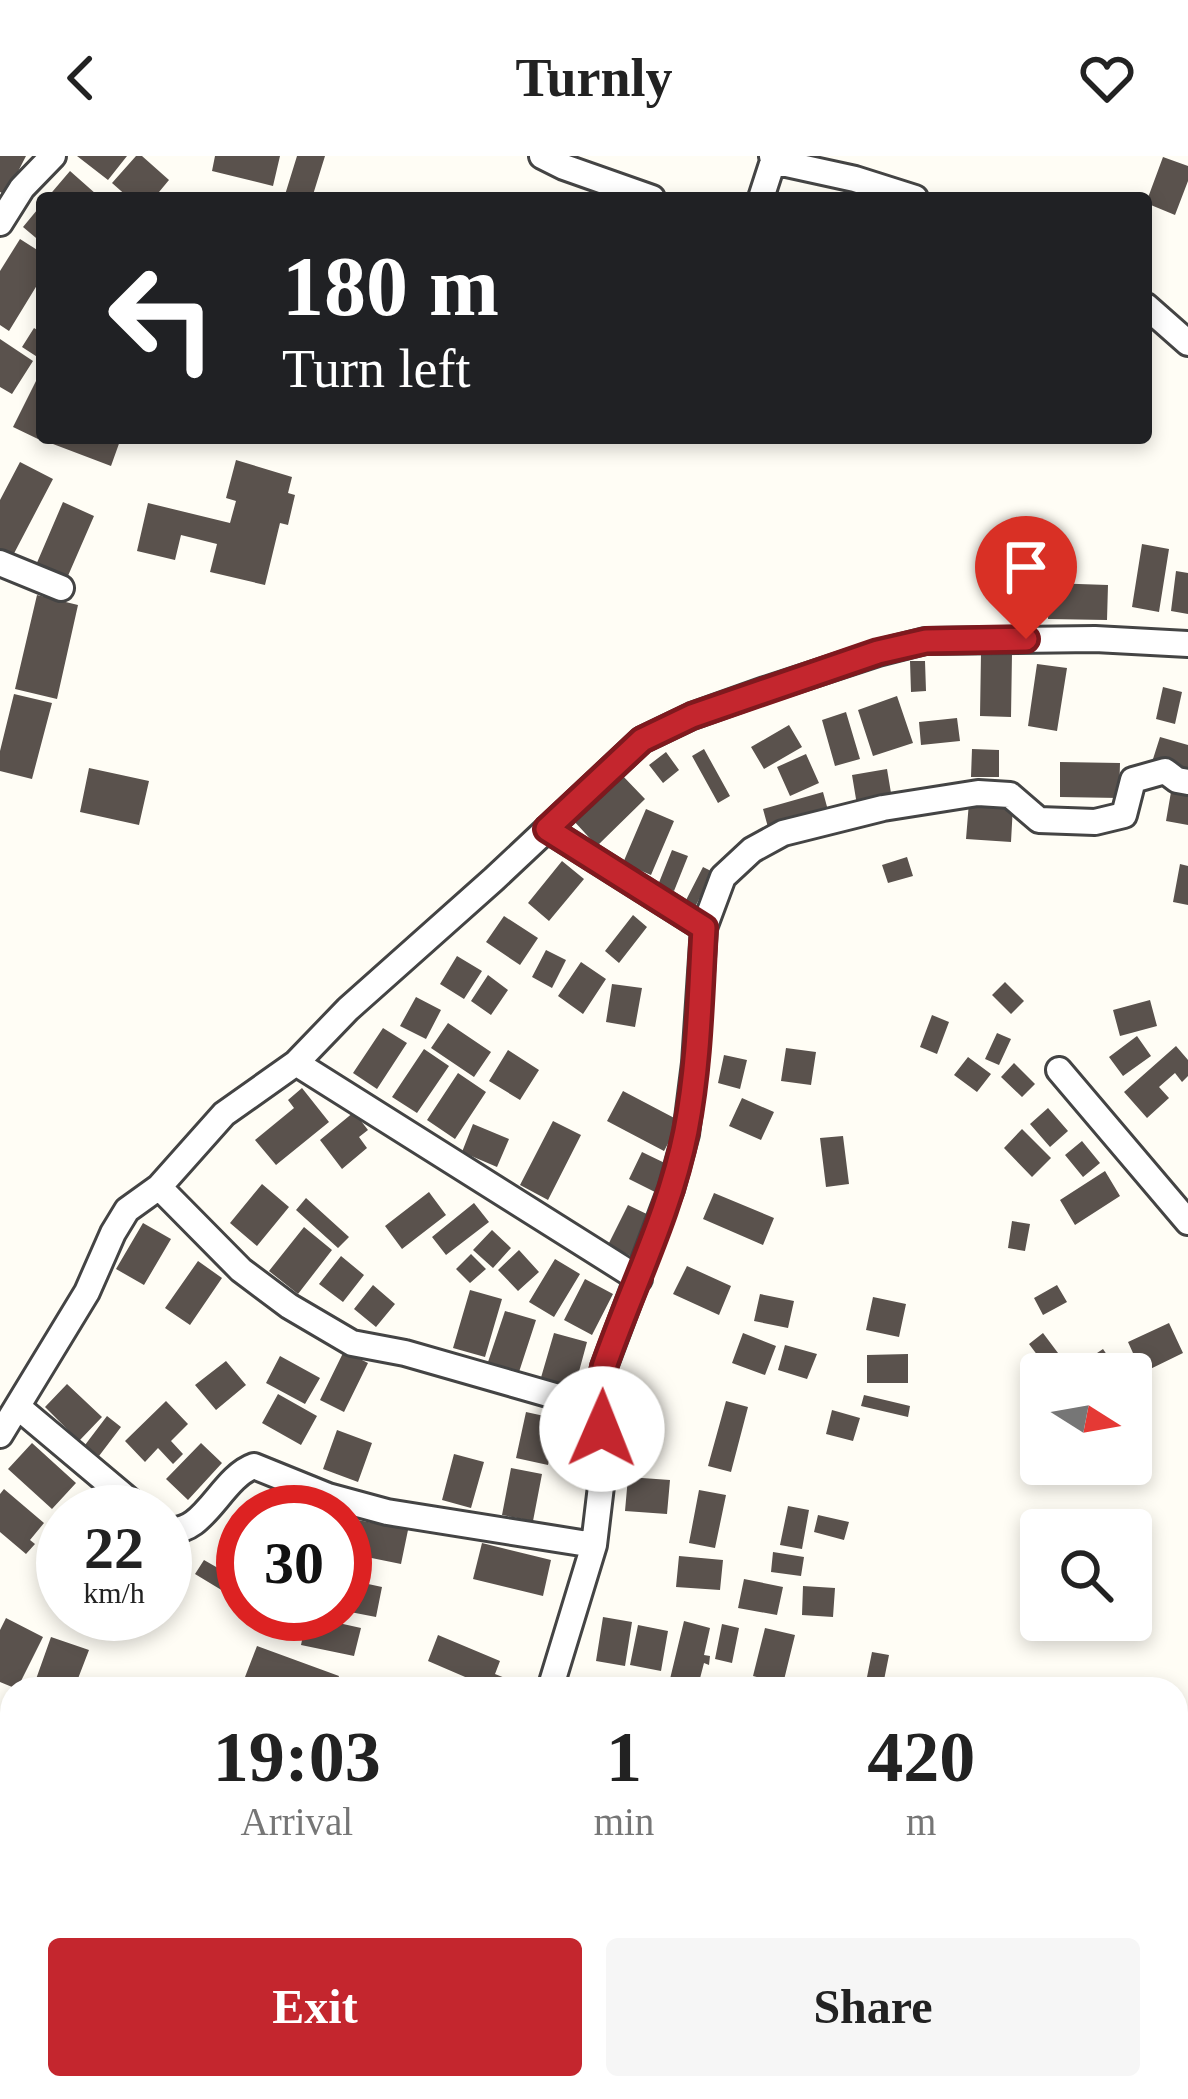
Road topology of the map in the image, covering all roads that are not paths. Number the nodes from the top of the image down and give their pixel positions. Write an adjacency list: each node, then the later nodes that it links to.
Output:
1 (52, 156): 7 (street)
2 (542, 156): 4 (street)
3 (772, 159): 5 (street); 6 (street)
4 (636, 192)
5 (763, 192)
6 (896, 192)
7 (0, 223)
8 (1152, 310): 10 (street)
9 (1152, 311): 11 (street)
10 (1188, 324)
11 (1188, 343)
12 (0, 563): 13 (street)
13 (61, 588)
14 (1188, 644): 16 (street)
15 (1188, 782): 17 (street)
16 (547, 829): 17 (street); 18 (street)
17 (704, 928): 22 (street)
18 (296, 1064): 20 (street); 22 (street)
19 (1059, 1070): 21 (street)
20 (159, 1187): 23 (street); 24 (street)
21 (1188, 1222)
22 (639, 1279): 23 (street)
23 (598, 1396): 28 (street)
24 (18, 1407): 25 (street); 26 (street)
25 (0, 1435)
26 (111, 1485)
27 (192, 1526): 28 (street)
28 (594, 1544): 29 (street)
29 (554, 1677)

